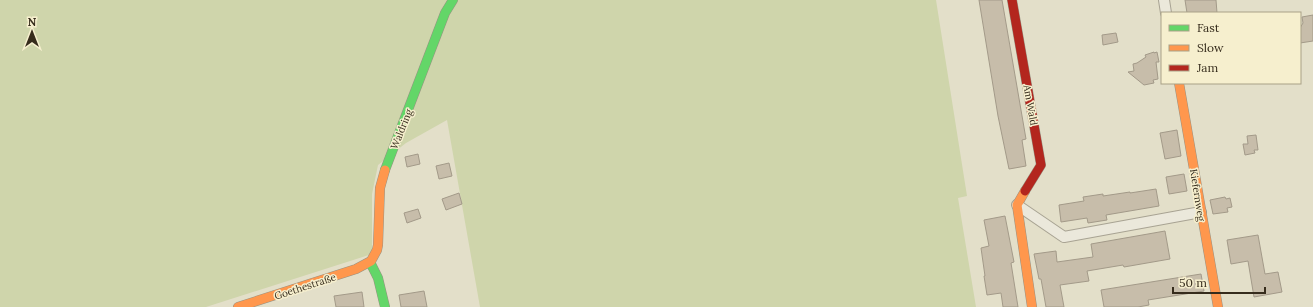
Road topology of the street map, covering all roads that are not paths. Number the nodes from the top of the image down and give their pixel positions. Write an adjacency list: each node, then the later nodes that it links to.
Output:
1 (453, 0): 8 (street, Waldring)
2 (1012, 0): 6 (street, Am Wald)
3 (1164, 0): 4 (street)
4 (1166, 12)
5 (1179, 84): 7 (street, Kiefernweg)
6 (1017, 205): 7 (street); 11 (street)
7 (1201, 212): 12 (street, Kiefernweg)
8 (370, 262): 9 (street, Goethestraße); 10 (street)
9 (238, 307)
10 (385, 307)
11 (1032, 307)
12 (1218, 307)

